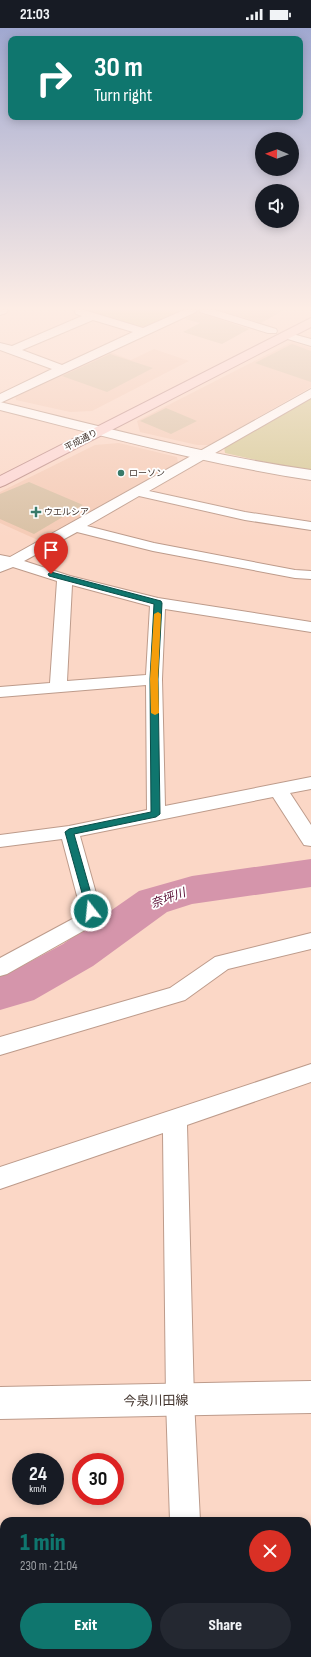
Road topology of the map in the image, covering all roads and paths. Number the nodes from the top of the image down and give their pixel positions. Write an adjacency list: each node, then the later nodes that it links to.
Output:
1 (27, 386): 5 (street)
2 (164, 386): 7 (main road, 平成通り)
3 (181, 386): 8 (main road, 平成通り)
4 (311, 393): 9 (street)
5 (0, 399)
6 (0, 406): 7 (street)
7 (84, 426): 8 (street); 10 (main road, 平成通り)
8 (100, 430): 9 (street); 12 (main road, 平成通り)
9 (201, 456): 11 (street); 13 (street)
10 (0, 468)
11 (311, 475)
12 (0, 482)
13 (137, 492): 14 (street); 15 (street)
14 (311, 526)
15 (75, 527): 16 (street); 17 (street)
16 (3, 562): 18 (street)
17 (311, 575)
18 (65, 579): 19 (street); 22 (street)
19 (158, 603): 20 (street); 21 (street)
20 (310, 631)
21 (154, 679): 22 (street); 26 (street)
22 (58, 687): 23 (street)
23 (0, 692)
24 (311, 783): 25 (street)
25 (279, 791): 26 (street); 29 (street)
26 (156, 814): 27 (street)
27 (69, 832): 28 (street); 31 (street)
28 (0, 840)
29 (311, 840)
30 (311, 941): 32 (street)
31 (0, 968)
32 (0, 1046)
33 (311, 1074): 34 (street)
34 (175, 1120): 35 (street); 37 (street)
35 (0, 1178)
36 (311, 1397): 37 (street, 今泉川田線)
37 (180, 1400): 38 (street, 今泉川田線); 39 (street)
38 (0, 1403)
39 (185, 1517)

